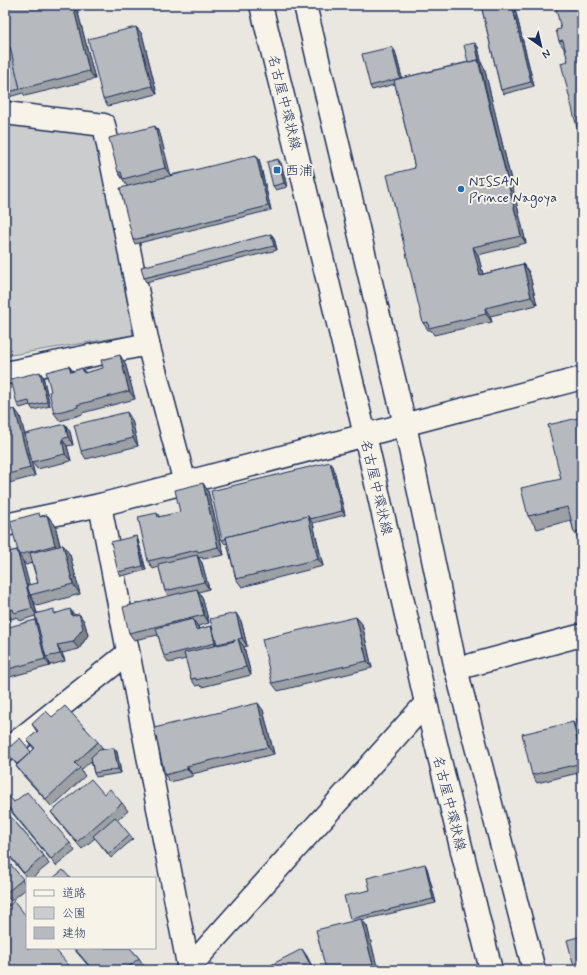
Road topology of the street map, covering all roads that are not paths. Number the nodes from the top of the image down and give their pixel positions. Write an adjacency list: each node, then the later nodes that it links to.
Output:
1 (261, 5): 8 (street, 名古屋中環状線)
2 (305, 5): 7 (street)
3 (5, 113): 4 (street)
4 (148, 344): 5 (street); 9 (street)
5 (5, 373)
6 (582, 378): 7 (street)
7 (405, 425): 8 (street); 14 (street)
8 (365, 435): 9 (street); 15 (street, 名古屋中環状線)
9 (184, 483): 10 (street)
10 (100, 505): 11 (street); 13 (street)
11 (5, 525)
12 (582, 636): 14 (street)
13 (128, 653): 16 (street); 17 (street)
14 (456, 669): 19 (street)
15 (426, 703): 17 (street); 18 (street, 名古屋中環状線)
16 (5, 751)
17 (188, 970)
18 (491, 970)
19 (534, 970)

